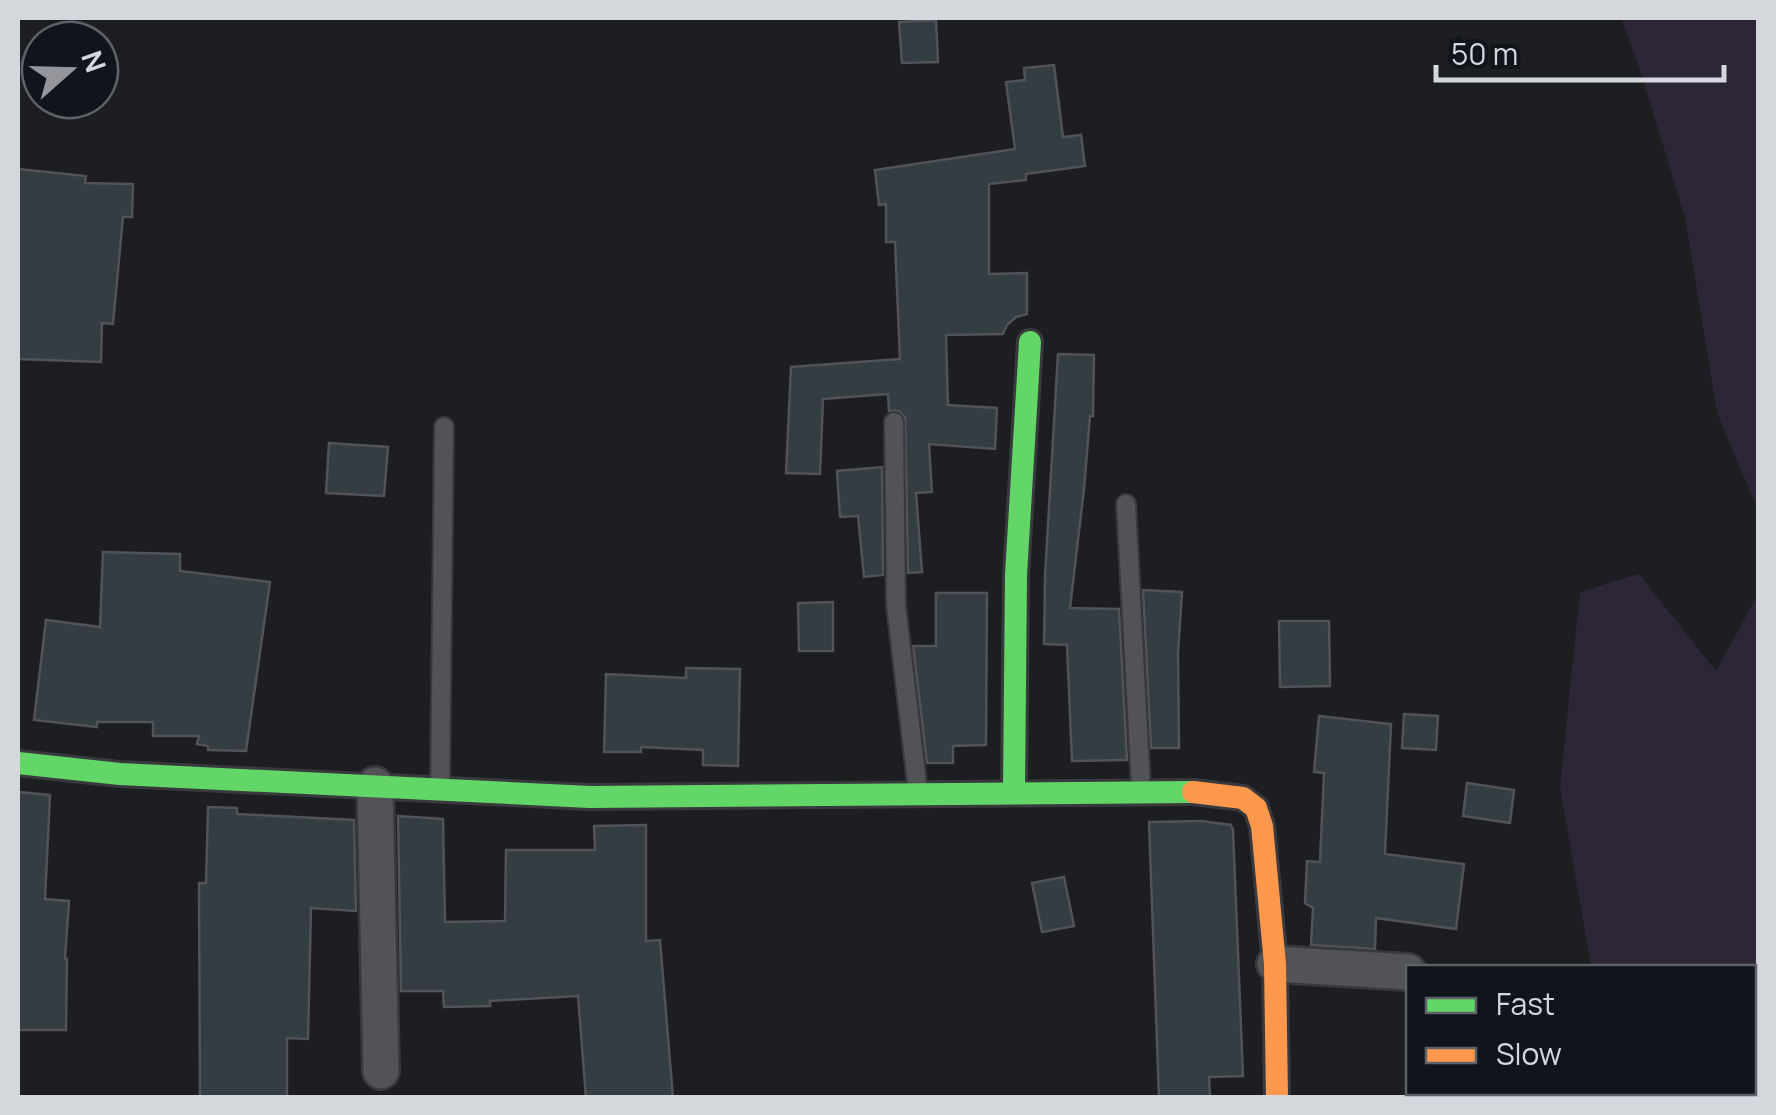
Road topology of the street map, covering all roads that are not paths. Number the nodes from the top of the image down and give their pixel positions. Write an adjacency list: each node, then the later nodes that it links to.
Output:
1 (1030, 342): 8 (street)
2 (894, 422): 10 (lane)
3 (444, 428): 7 (lane)
4 (1126, 504): 9 (lane)
5 (18, 762): 6 (street)
6 (374, 785): 7 (street); 13 (street)
7 (440, 789): 10 (street)
8 (1014, 792): 9 (street); 10 (street)
9 (1142, 792): 11 (street)
10 (918, 793)
11 (1276, 964): 12 (street); 14 (street)
12 (1406, 972)
13 (381, 1071)
14 (1277, 1098)

